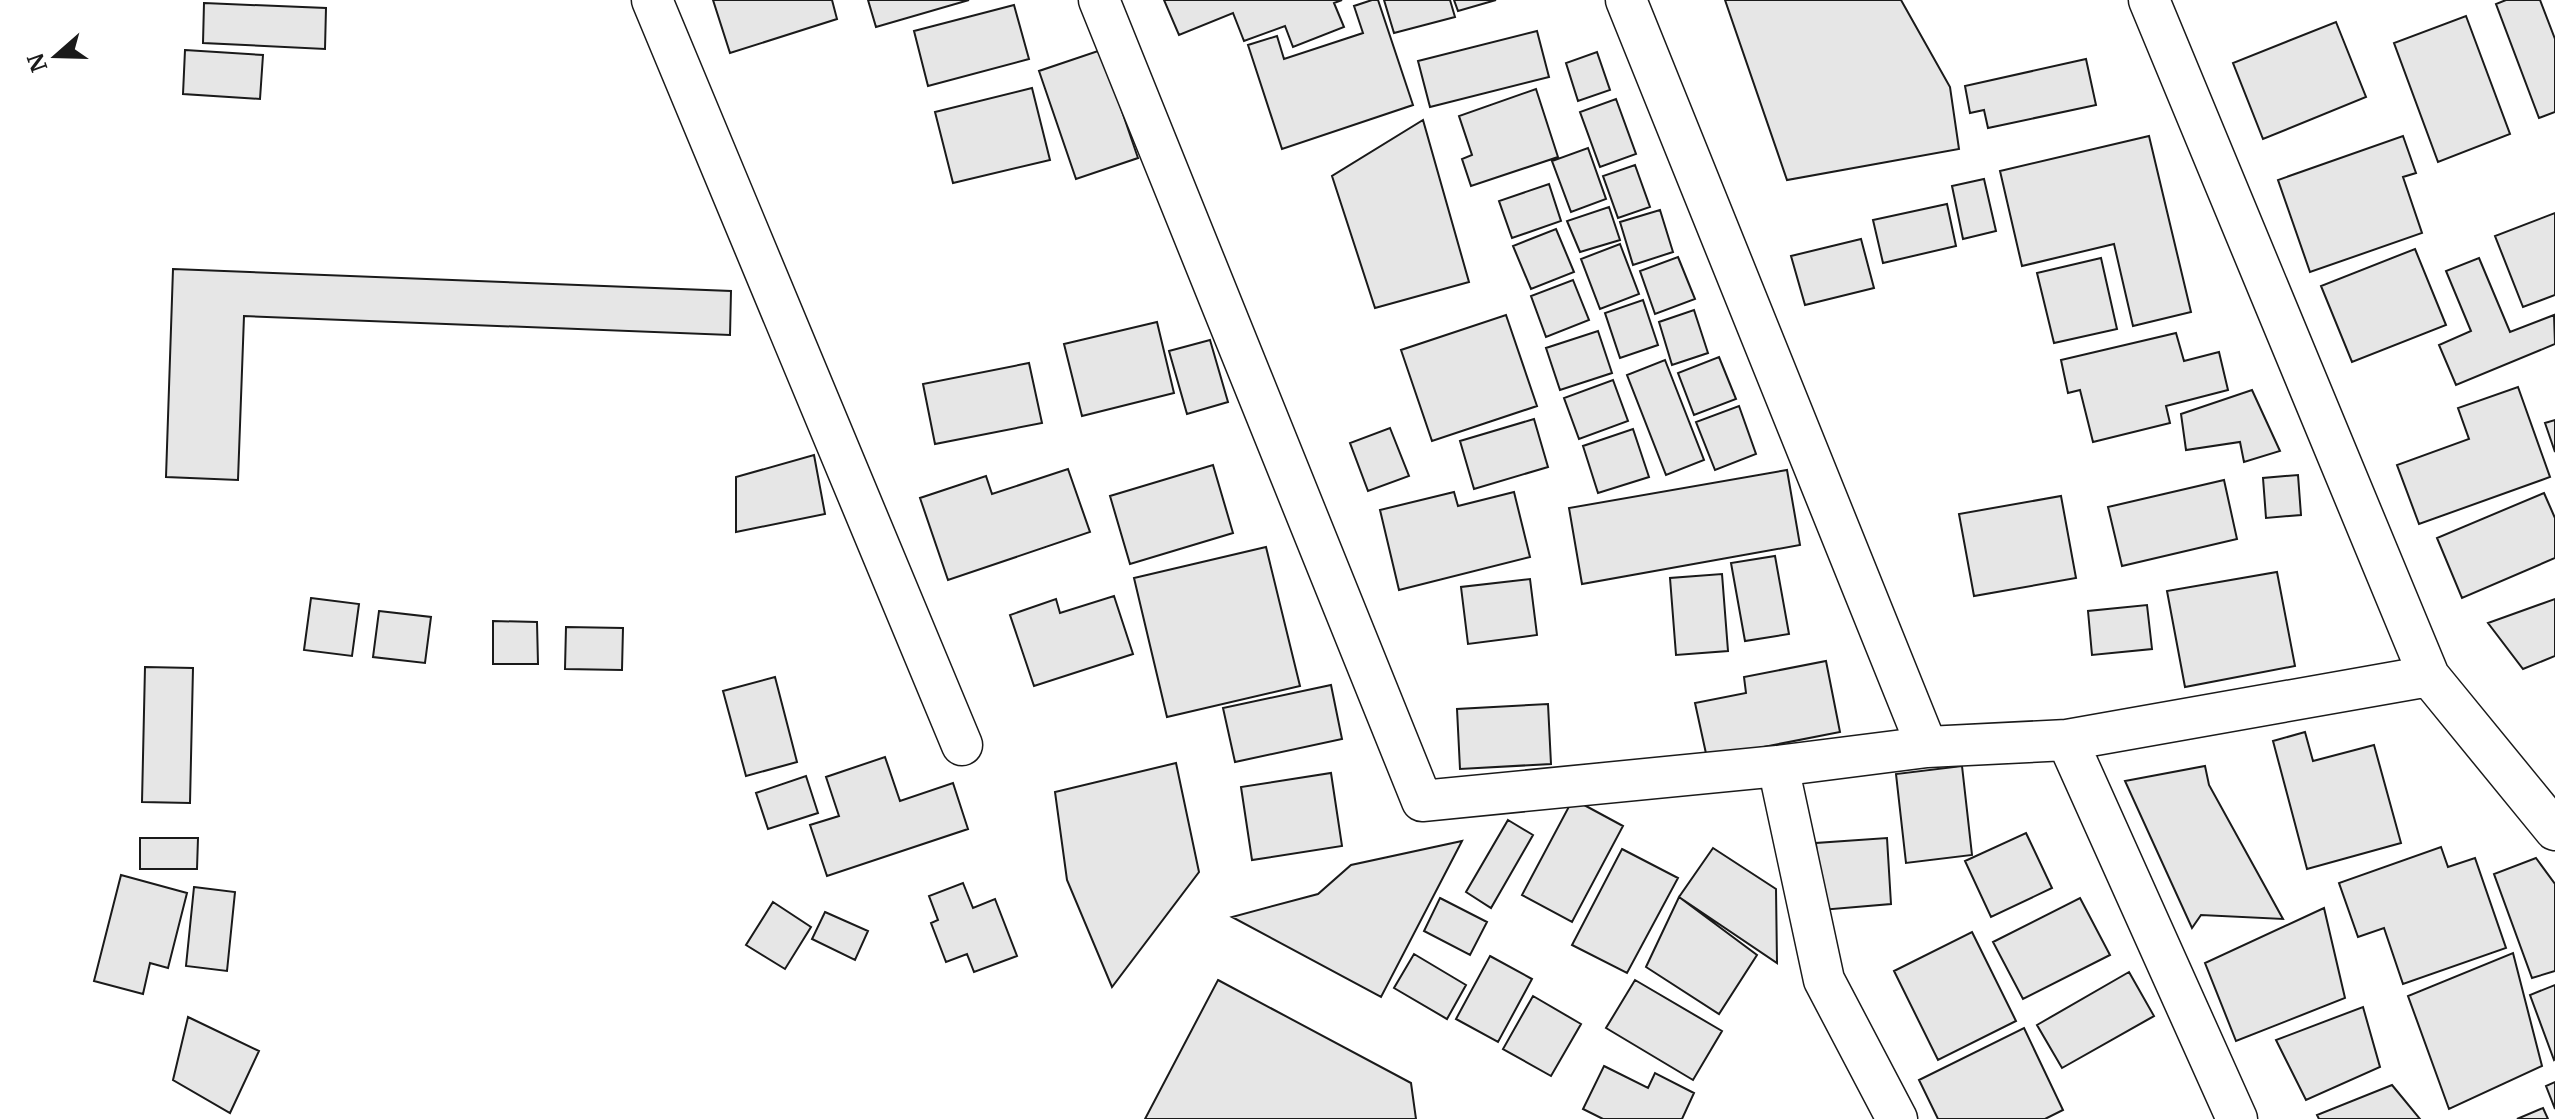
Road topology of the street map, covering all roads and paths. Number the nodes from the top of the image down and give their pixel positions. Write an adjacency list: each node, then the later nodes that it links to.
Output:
1 (652, 0): 7 (street)
2 (1099, 0): 9 (street)
3 (1626, 0): 8 (street)
4 (2149, 0): 5 (street)
5 (2429, 676): 6 (street); 10 (street)
6 (2067, 740): 8 (street); 12 (street)
7 (962, 745)
8 (1927, 747): 9 (street)
9 (1778, 766): 11 (street)
10 (2555, 830)
11 (1897, 1119)
12 (2237, 1119)

